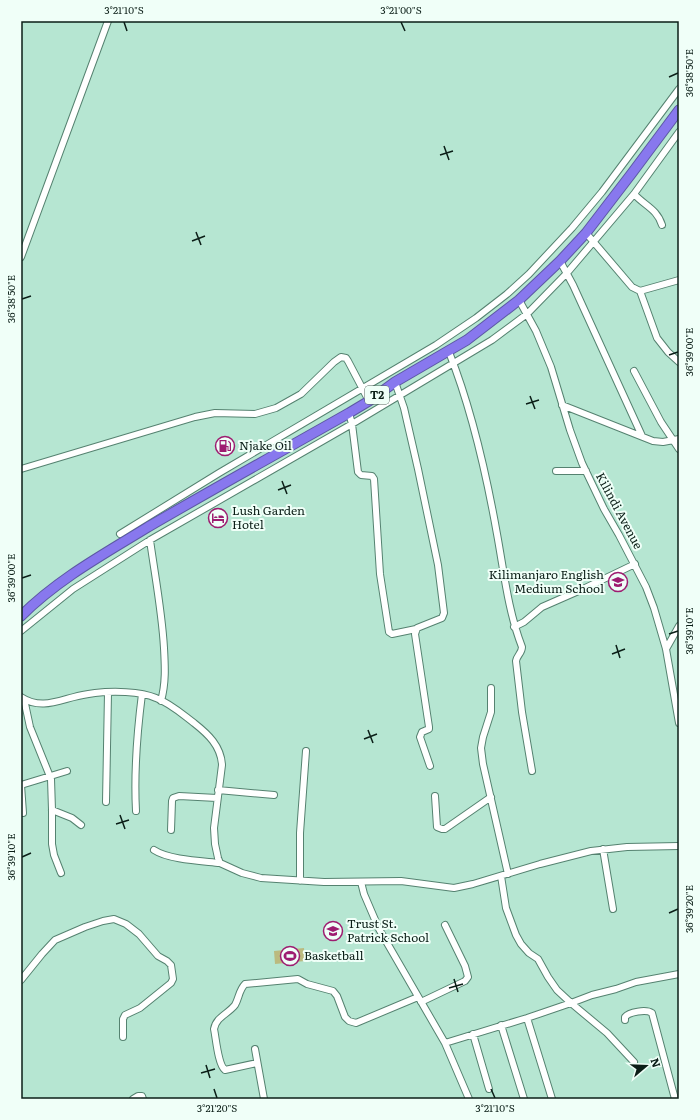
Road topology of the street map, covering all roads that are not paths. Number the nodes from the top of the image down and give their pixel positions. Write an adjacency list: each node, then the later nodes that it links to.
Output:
1 (108, 21): 9 (street)
2 (679, 89): 21 (street)
3 (679, 110): 7 (highway, T2)
4 (679, 132): 5 (street)
5 (634, 194): 6 (street); 8 (street)
6 (662, 225)
7 (586, 233): 8 (street); 10 (highway, T2)
8 (594, 242): 11 (street); 13 (street)
9 (21, 257)
10 (560, 261): 11 (street); 14 (highway, T2)
11 (567, 273): 15 (street); 27 (street)
12 (679, 280): 13 (street)
13 (640, 291): 17 (street)
14 (519, 300): 15 (street, Kilindi Avenue); 16 (highway, T2)
15 (526, 314): 18 (street); 24 (street, Kilindi Avenue)
16 (449, 352): 18 (street); 20 (highway, T2)
17 (679, 362)
18 (454, 364): 22 (street); 39 (street)
19 (634, 371): 29 (street)
20 (395, 382): 22 (street); 23 (highway, T2)
21 (361, 389): 23 (street); 31 (street); 34 (street)
22 (400, 396): 26 (street); 40 (street)
23 (369, 401): 25 (highway, T2)
24 (562, 405): 27 (street); 33 (street, Kilindi Avenue)
25 (349, 413): 26 (street); 37 (highway, T2)
26 (352, 424): 35 (street); 40 (street)
27 (642, 436): 29 (street)
28 (679, 439): 29 (street)
29 (672, 440): 30 (street)
30 (679, 449)
31 (21, 469)
32 (556, 471): 33 (street)
33 (586, 471): 36 (street, Kilindi Avenue)
34 (120, 534)
35 (150, 540): 41 (street); 47 (street)
36 (635, 564): 39 (street); 42 (street, Kilindi Avenue)
37 (21, 616)
38 (679, 626): 42 (street)
39 (514, 627): 52 (street)
40 (416, 629): 50 (street)
41 (21, 631)
42 (666, 649): 48 (street, Kilindi Avenue)
43 (491, 688): 58 (street)
44 (108, 692): 45 (street); 46 (street); 60 (street)
45 (142, 694): 47 (street); 62 (street)
46 (23, 698): 53 (street)
47 (162, 700): 55 (street)
48 (679, 723)
49 (306, 751): 73 (street)
50 (430, 766)
51 (67, 771): 53 (street)
52 (532, 771)
53 (50, 777): 54 (street); 61 (street)
54 (21, 785): 63 (street)
55 (218, 790): 56 (street); 59 (street)
56 (274, 795)
57 (435, 796): 58 (street)
58 (491, 797): 71 (street)
59 (217, 798): 65 (street); 69 (street)
60 (106, 802)
61 (52, 810): 64 (street); 70 (street)
62 (136, 811)
63 (23, 813)
64 (81, 826)
65 (171, 830)
66 (679, 846): 67 (street)
67 (603, 849): 71 (street); 75 (street)
68 (154, 850): 69 (street)
69 (220, 863): 73 (street)
70 (61, 873)
71 (508, 874): 72 (street)
72 (501, 876): 74 (street); 80 (street)
73 (300, 881): 74 (street)
74 (361, 882): 79 (street)
75 (613, 909)
76 (445, 926): 79 (street)
77 (679, 974): 80 (street)
78 (21, 980): 85 (street)
79 (420, 1000): 86 (street); 89 (street)
80 (571, 1003): 81 (street); 88 (street)
81 (527, 1018): 83 (street); 96 (street)
82 (625, 1020): 97 (street)
83 (502, 1025): 84 (street); 95 (street)
84 (473, 1034): 86 (street); 90 (street)
85 (123, 1038)
86 (445, 1042): 94 (street)
87 (255, 1049): 89 (street)
88 (634, 1062)
89 (257, 1063): 93 (street)
90 (489, 1089)
91 (133, 1099): 92 (street)
92 (143, 1099)
93 (264, 1099)
94 (469, 1099)
95 (524, 1099)
96 (552, 1099)
97 (675, 1099)

